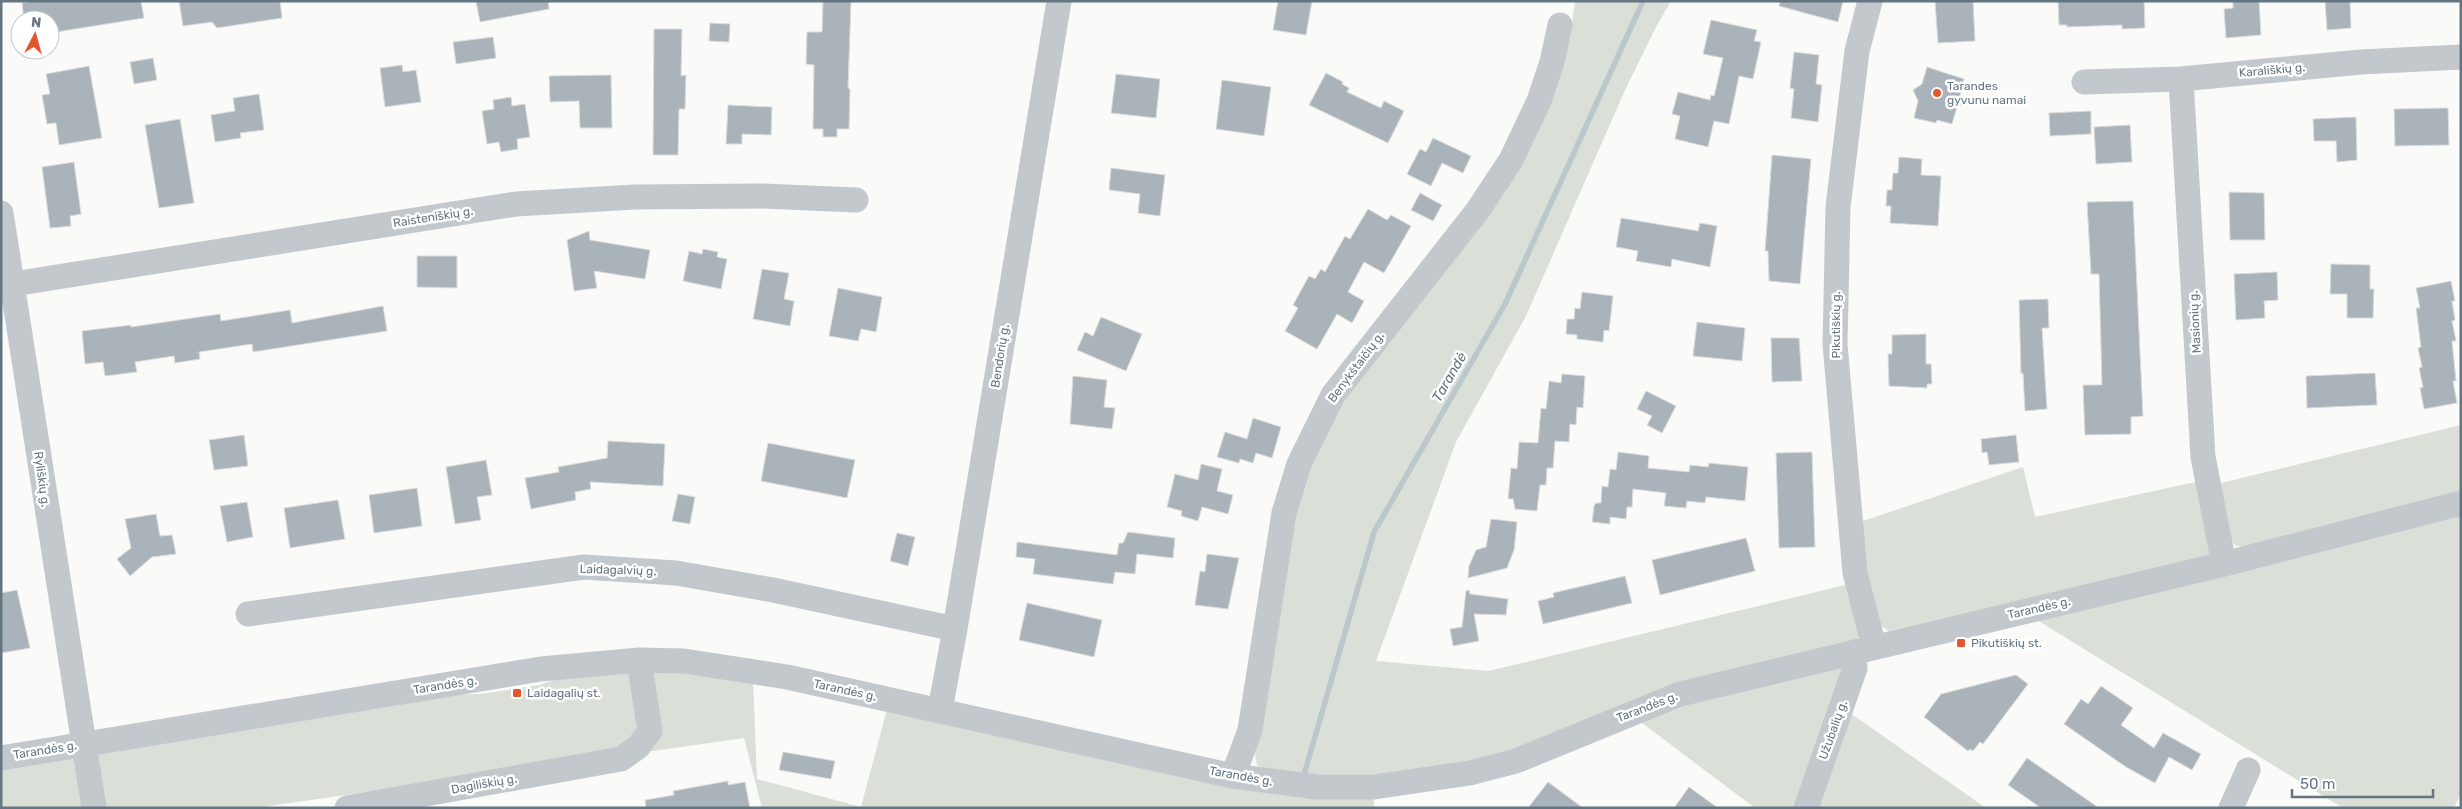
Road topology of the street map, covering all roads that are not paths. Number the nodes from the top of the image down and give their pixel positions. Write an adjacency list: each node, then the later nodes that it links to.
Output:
1 (1059, 1): 13 (street, Bendorių g.)
2 (1870, 1): 14 (street, Pikutiškių g.)
3 (1560, 25): 20 (street, Benykštaičių g.)
4 (2461, 57): 5 (street, Karališkių g.)
5 (2181, 78): 6 (street, Karališkių g.); 11 (street, Masionių g.)
6 (2084, 82)
7 (856, 200): 9 (street, Raisteniškių g.)
8 (1, 213): 9 (street, Ryliškių g.)
9 (7, 286): 17 (street, Ryliškių g.)
10 (2461, 503): 11 (street, Tarandės g.)
11 (2224, 564): 14 (street, Tarandės g.)
12 (248, 614): 13 (street, Laidagalvių g.)
13 (955, 629): 16 (street, Bendorių g.)
14 (1864, 650): 20 (street, Tarandės g.); 23 (street, Užubalių g.)
15 (639, 660): 16 (street, Tarandės g.); 17 (street, Tarandės g.); 22 (street, Dagiliškių g.)
16 (940, 710): 20 (street, Tarandės g.)
17 (85, 744): 18 (street, Tarandės g.); 21 (street)
18 (1, 758)
19 (2248, 770): 24 (street)
20 (1233, 776)
21 (94, 808)
22 (346, 808)
23 (1806, 808)
24 (2231, 808)

